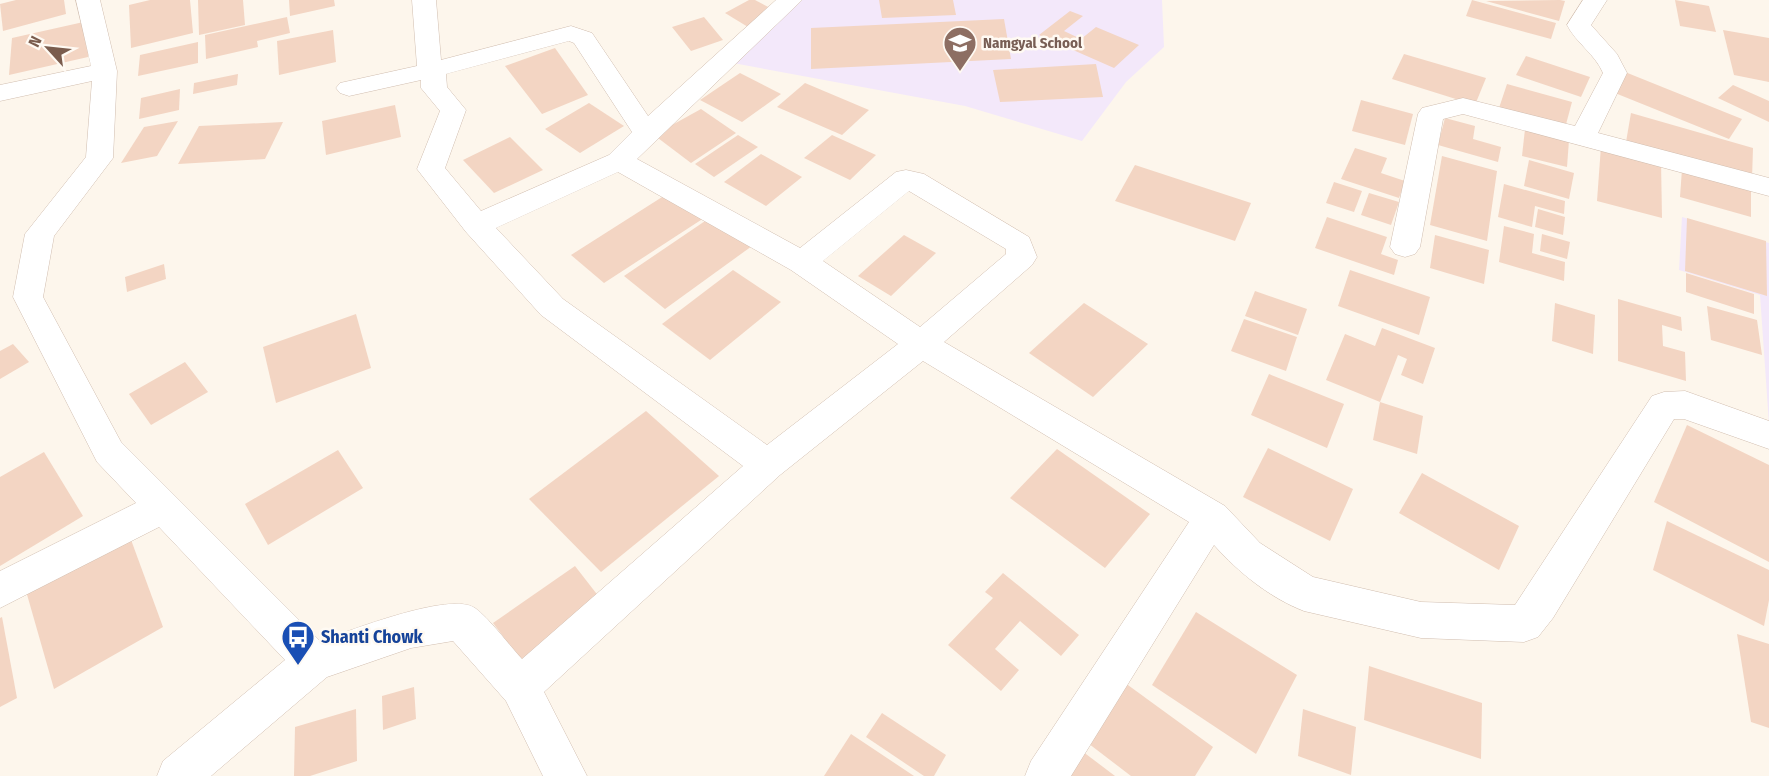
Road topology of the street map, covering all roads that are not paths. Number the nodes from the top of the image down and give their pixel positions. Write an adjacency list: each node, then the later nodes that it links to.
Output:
1 (88, 0): 5 (street)
2 (424, 0): 6 (street)
3 (790, 0): 9 (street)
4 (1595, 0): 10 (street)
5 (105, 71): 8 (street); 19 (street)
6 (430, 71): 7 (street); 9 (street); 13 (street)
7 (349, 88)
8 (0, 93)
9 (646, 133): 11 (street)
10 (1583, 136): 12 (street); 14 (street)
11 (619, 160): 13 (street); 15 (street)
12 (1769, 187)
13 (476, 225): 18 (street)
14 (1405, 247)
15 (802, 262): 16 (street); 16 (street)
16 (921, 344): 18 (street); 20 (street)
17 (1769, 435): 20 (street)
18 (768, 465): 23 (street)
19 (162, 508): 21 (street); 22 (street)
20 (1212, 517): 26 (street)
21 (0, 590)
22 (314, 662): 23 (street); 24 (street)
23 (520, 687): 25 (street)
24 (178, 776)
25 (566, 776)
26 (1046, 776)

